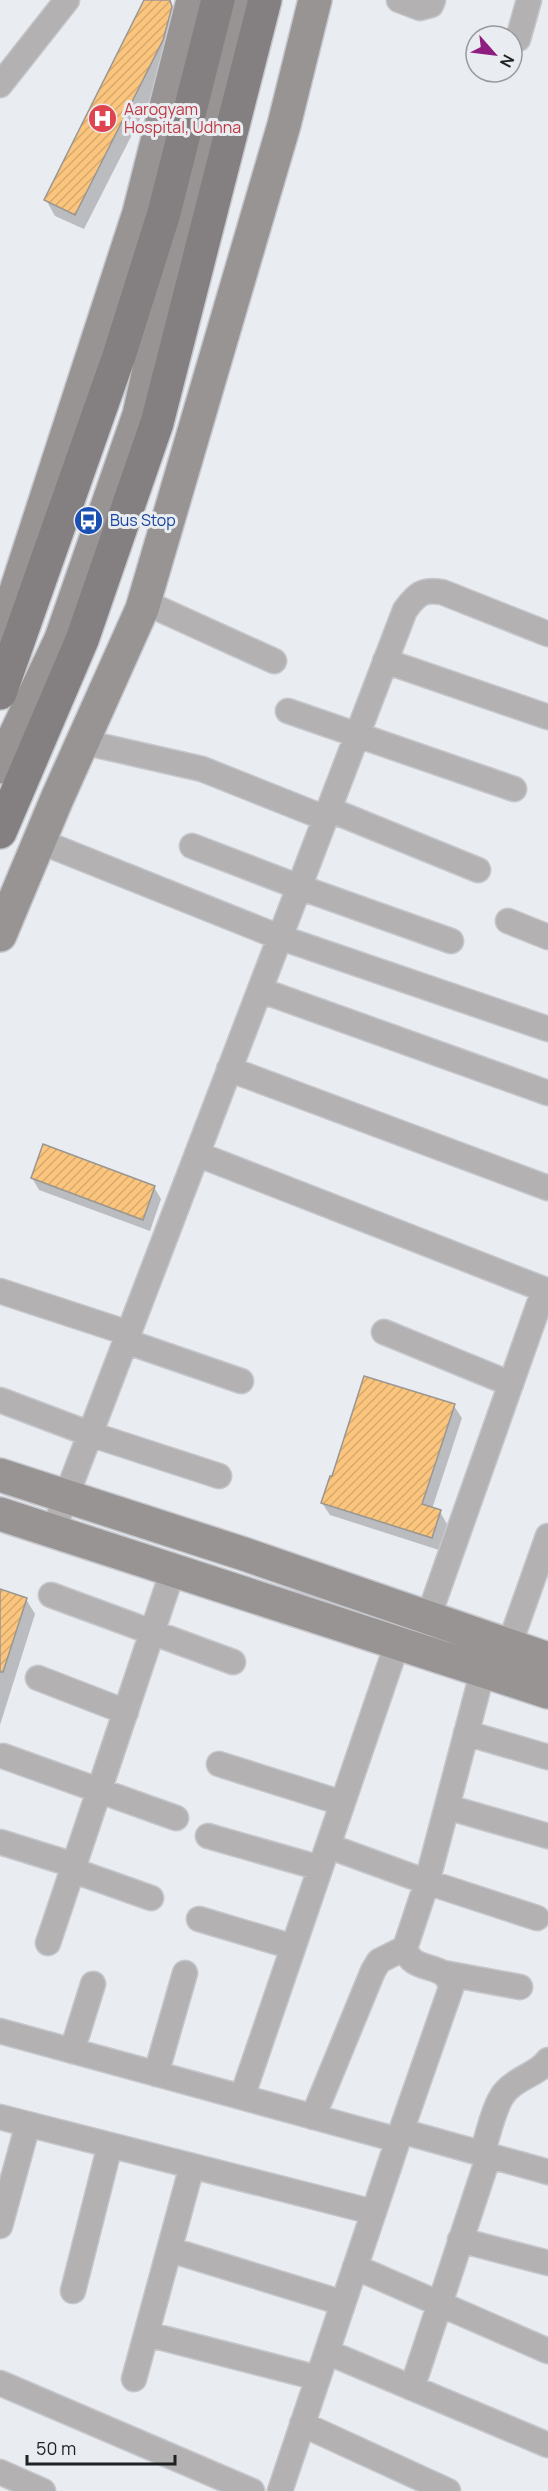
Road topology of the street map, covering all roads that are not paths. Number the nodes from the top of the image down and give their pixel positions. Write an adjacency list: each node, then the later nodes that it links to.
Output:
1 (67, 0): 11 (street)
2 (193, 0): 13 (street)
3 (218, 0): 17 (main road)
4 (242, 0): 22 (street)
5 (265, 0): 25 (main road)
6 (315, 0): 12 (street)
7 (399, 0): 8 (street)
8 (433, 0)
9 (529, 0): 10 (street)
10 (522, 24)
11 (0, 85)
12 (144, 602): 15 (street); 21 (street)
13 (3, 621)
14 (548, 634): 16 (street)
15 (274, 661)
16 (385, 661): 19 (street); 20 (street)
17 (0, 693)
18 (288, 711): 20 (street)
19 (548, 717)
20 (357, 735): 23 (street); 24 (street)
21 (83, 742): 24 (street); 26 (street)
22 (2, 763)
23 (514, 789)
24 (327, 814): 28 (street); 29 (street)
25 (0, 832)
26 (39, 841): 31 (street); 32 (street)
27 (192, 846): 29 (street)
28 (478, 870)
29 (298, 888): 32 (street); 34 (street)
30 (508, 921): 33 (street)
31 (0, 935)
32 (279, 937): 35 (street); 36 (street)
33 (548, 937)
34 (451, 941)
35 (260, 990): 37 (street); 38 (street)
36 (548, 1029)
37 (229, 1069): 39 (street); 40 (street)
38 (548, 1093)
39 (197, 1154): 42 (street); 44 (street)
40 (548, 1188)
41 (0, 1291): 44 (street)
42 (546, 1291): 46 (street)
43 (384, 1332): 46 (street)
44 (127, 1337): 45 (street); 48 (street)
45 (241, 1381)
46 (511, 1384): 57 (street)
47 (0, 1400): 48 (street)
48 (90, 1434): 50 (street); 51 (street)
49 (0, 1475): 51 (street)
50 (219, 1476)
51 (66, 1496): 53 (street); 57 (street)
52 (0, 1514): 53 (street)
53 (53, 1531): 55 (street)
54 (548, 1536): 59 (street)
55 (173, 1570): 58 (street); 60 (street)
56 (51, 1595): 58 (street)
57 (428, 1618): 59 (street)
58 (152, 1632): 62 (street); 66 (street)
59 (500, 1642): 61 (street); 63 (street)
60 (397, 1644): 63 (street); 72 (street)
61 (548, 1659)
62 (232, 1662)
63 (482, 1672): 65 (street); 67 (street)
64 (38, 1677): 66 (street)
65 (548, 1692)
66 (126, 1712): 71 (street)
67 (466, 1732): 69 (street); 73 (street)
68 (3, 1756): 71 (street)
69 (548, 1757)
70 (219, 1764): 72 (street)
71 (99, 1792): 74 (street); 79 (street)
72 (342, 1803): 78 (street)
73 (447, 1807): 76 (street); 81 (street)
74 (176, 1818)
75 (208, 1836): 80 (street)
76 (548, 1836)
77 (0, 1842): 79 (street)
78 (328, 1845): 80 (street); 81 (street)
79 (73, 1868): 82 (street); 85 (street)
80 (320, 1868): 86 (street)
81 (427, 1882): 83 (street); 87 (street)
82 (151, 1898)
83 (537, 1917)
84 (200, 1919): 86 (street)
85 (48, 1943)
86 (293, 1947): 96 (street)
87 (405, 1948): 89 (street); 98 (street)
88 (185, 1973): 95 (street)
89 (444, 1973): 91 (street); 100 (street)
90 (93, 1984): 93 (street)
91 (520, 1987)
92 (0, 2031): 93 (street)
93 (72, 2051): 95 (street)
94 (544, 2070): 102 (street)
95 (156, 2074): 96 (street)
96 (242, 2097): 98 (street)
97 (0, 2117): 99 (street)
98 (313, 2117): 100 (street)
99 (28, 2124): 101 (street); 106 (street)
100 (399, 2135): 102 (street); 105 (street)
101 (110, 2145): 103 (street); 111 (street)
102 (485, 2154): 104 (street); 107 (street)
103 (192, 2166): 105 (street); 108 (street)
104 (548, 2172)
105 (373, 2212): 110 (street)
106 (0, 2226)
107 (460, 2240): 109 (street); 113 (street)
108 (171, 2250): 112 (street); 114 (street)
109 (548, 2263)
110 (355, 2267): 112 (street); 113 (street)
111 (73, 2292)
112 (343, 2303): 116 (street)
113 (439, 2305): 115 (street); 120 (street)
114 (147, 2334): 117 (street); 118 (street)
115 (548, 2351)
116 (327, 2352): 117 (street); 120 (street)
117 (318, 2378): 121 (street)
118 (135, 2379)
119 (0, 2383): 125 (street)
120 (412, 2388): 122 (street)
121 (302, 2424): 126 (street); 127 (street)
122 (548, 2445)
123 (0, 2472): 124 (street)
124 (43, 2491)
125 (252, 2491)
126 (280, 2491)
127 (448, 2491)

